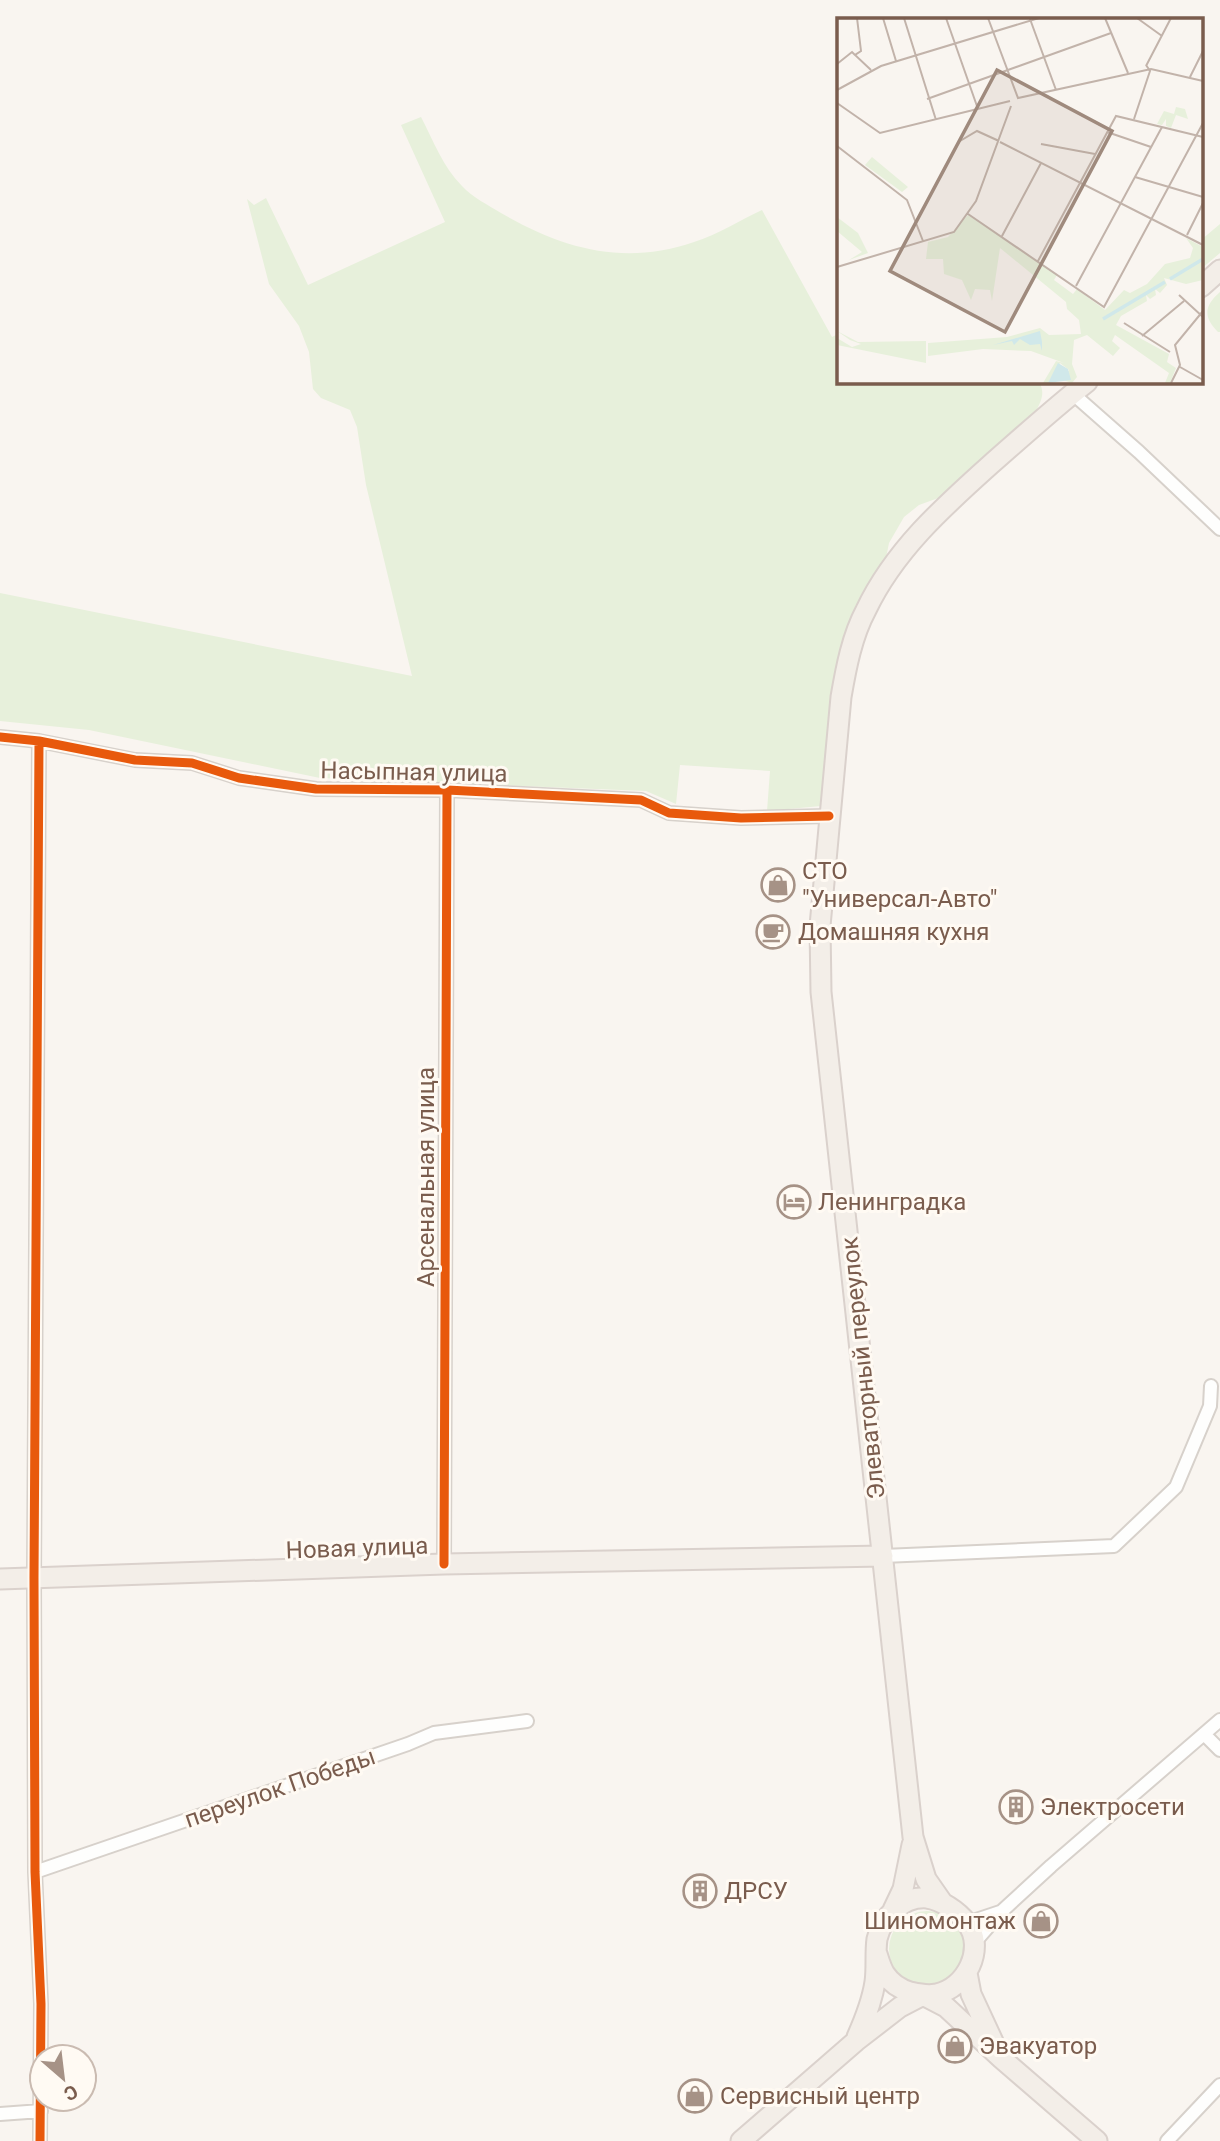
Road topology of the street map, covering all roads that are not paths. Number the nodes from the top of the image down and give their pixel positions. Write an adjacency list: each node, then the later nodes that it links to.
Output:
1 (1220, 270): 2 (main road)
2 (1202, 286)
3 (1080, 387): 4 (street); 8 (main road, Элеваторный переулок)
4 (1220, 529)
5 (0, 737): 6 (street, Насыпная улица)
6 (39, 741): 7 (street, Насыпная улица); 12 (street)
7 (447, 790): 8 (street, Насыпная улица); 11 (street, Арсенальная улица)
8 (830, 816): 10 (main road, Элеваторный переулок)
9 (1211, 1386): 10 (street)
10 (883, 1556): 11 (main road, Новая улица); 18 (main road, Элеваторный переулок)
11 (444, 1564): 12 (main road, Новая улица)
12 (34, 1578): 13 (main road, Новая улица); 19 (street)
13 (0, 1579)
14 (1220, 1720): 16 (street)
15 (527, 1721): 19 (street, переулок Победы)
16 (1205, 1735): 17 (street); 22 (street)
17 (1220, 1750)
18 (913, 1837): 20 (main road, Элеваторный переулок); 21 (main road, Элеваторный переулок)
19 (35, 1872): 29 (street)
20 (942, 1902): 21 (main road); 23 (main road)
21 (893, 1910): 25 (main road)
22 (1001, 1912): 23 (street); 24 (street)
23 (967, 1923): 24 (main road)
24 (974, 1943): 26 (main road)
25 (877, 1954): 27 (main road); 28 (main road)
26 (967, 1973): 27 (main road); 30 (main road)
27 (923, 1995): 28 (main road); 30 (main road)
28 (856, 2040): 36 (main road)
29 (41, 2043)
30 (1001, 2058): 37 (main road)
31 (1220, 2085): 38 (street)
32 (28, 2111): 34 (street)
33 (41, 2113): 35 (street)
34 (0, 2114)
35 (40, 2141)
36 (741, 2141)
37 (1097, 2141)
38 (1167, 2141)

